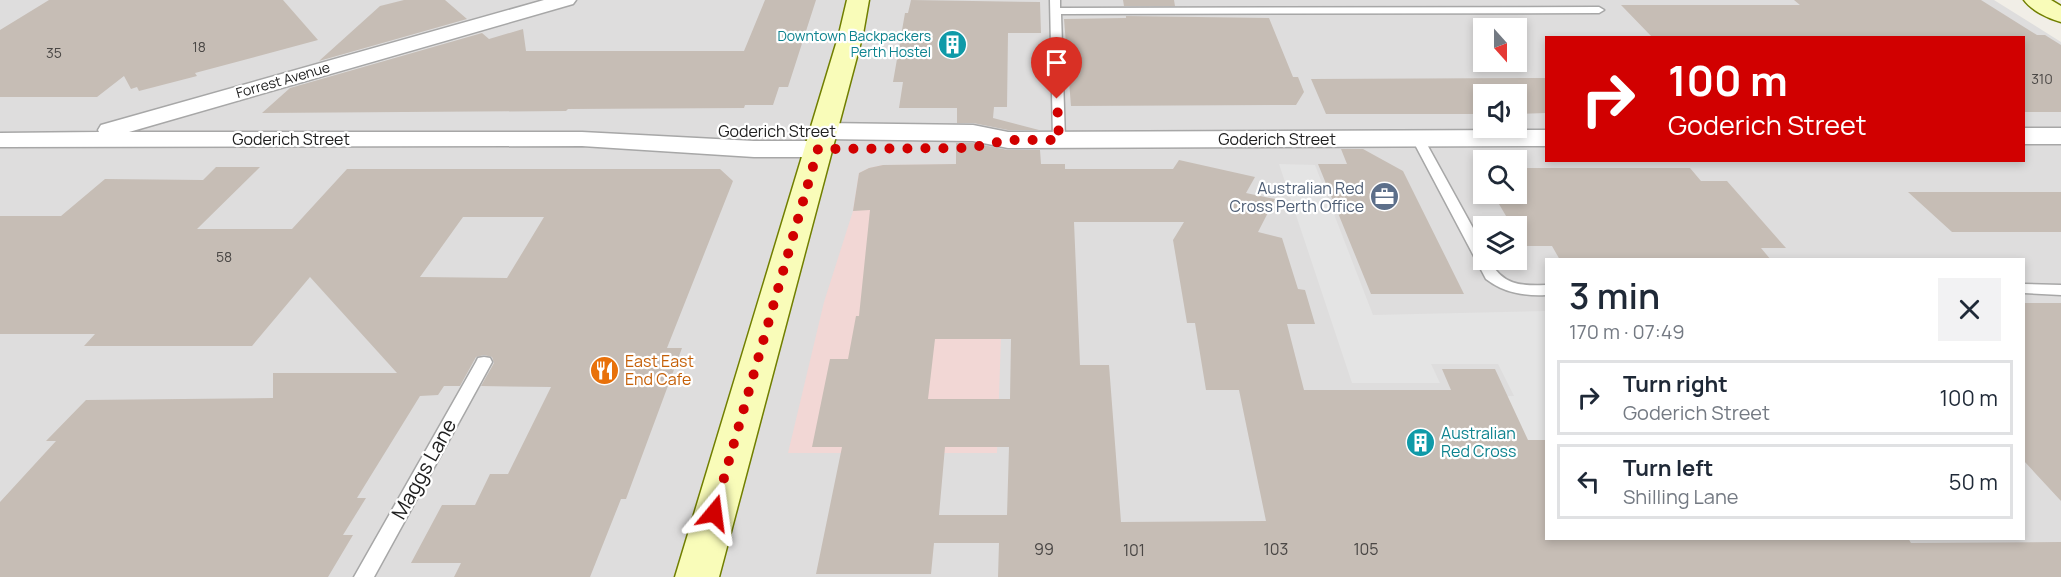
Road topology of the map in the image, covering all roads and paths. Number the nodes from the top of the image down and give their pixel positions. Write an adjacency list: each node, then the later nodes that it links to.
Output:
1 (566, 0): 14 (street, Forrest Avenue)
2 (858, 0): 17 (main road)
3 (1443, 0): 8 (lane)
4 (2035, 0): 10 (main road)
5 (1055, 5): 6 (lane); 18 (lane)
6 (1220, 5): 7 (lane)
7 (1263, 5): 8 (lane)
8 (1450, 10): 9 (lane)
9 (1599, 10)
10 (2061, 15)
11 (2025, 136): 12 (street)
12 (2061, 136)
13 (1545, 138): 15 (street, Goderich Street)
14 (76, 139): 16 (street, Goderich Street); 17 (street, Goderich Street); 19 (street, Forrest Avenue)
15 (1418, 139): 18 (street, Goderich Street); 20 (lane)
16 (0, 140)
17 (820, 140): 18 (street, Goderich Street); 25 (main road)
18 (1059, 140)
19 (0, 161)
20 (1545, 290)
21 (2025, 290): 22 (lane)
22 (2061, 290)
23 (484, 362): 24 (lane, Maggs Lane)
24 (364, 577)
25 (697, 577)

